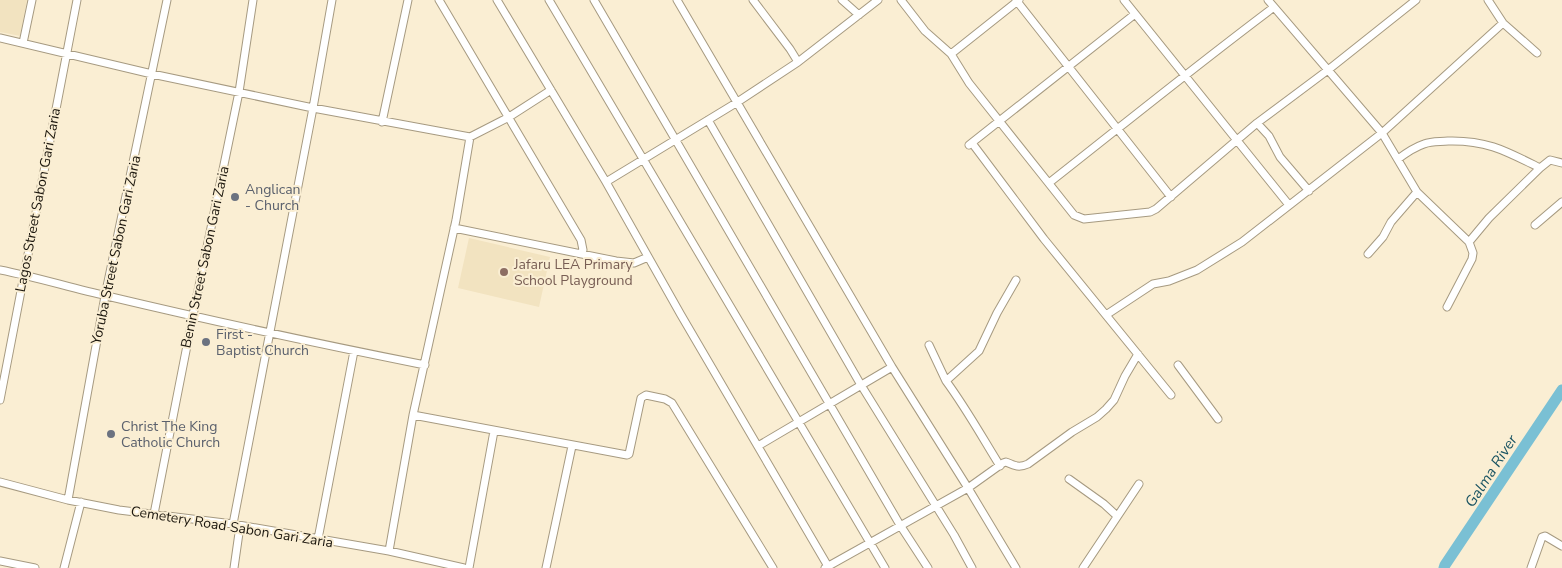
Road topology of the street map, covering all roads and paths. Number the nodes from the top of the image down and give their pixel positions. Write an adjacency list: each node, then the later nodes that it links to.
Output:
1 (32, 0): 26 (street)
2 (77, 0): 27 (street, Lagos Street Sabon Gari Zaria)
3 (167, 0): 33 (street, Yoruba Street Sabon Gari Zaria)
4 (253, 0): 36 (street, Benin Street Sabon Gari Zaria)
5 (332, 0): 38 (street)
6 (408, 0): 41 (street)
7 (439, 0): 39 (street)
8 (497, 0): 35 (street)
9 (549, 0): 50 (street)
10 (594, 0): 47 (street)
11 (677, 0): 37 (street)
12 (752, 0): 30 (street)
13 (842, 0): 23 (street)
14 (878, 0): 23 (street)
15 (901, 0): 29 (street)
16 (1124, 0): 22 (street)
17 (1268, 0): 21 (street)
18 (1416, 0): 32 (street)
19 (1488, 0): 24 (street)
20 (1018, 1): 29 (street); 31 (street)
21 (1274, 7): 32 (street); 34 (street)
22 (1136, 14): 31 (street); 34 (street)
23 (859, 15): 30 (street)
24 (1504, 23): 28 (street); 45 (street)
25 (0, 38): 26 (street)
26 (23, 43): 27 (street)
27 (67, 52): 33 (street); 67 (street, Lagos Street Sabon Gari Zaria)
28 (1537, 53)
29 (951, 54): 42 (street)
30 (798, 62): 37 (street)
31 (1070, 67): 42 (street); 44 (street)
32 (1328, 70): 43 (street); 45 (street)
33 (152, 74): 36 (street); 69 (street, Yoruba Street Sabon Gari Zaria)
34 (1185, 75): 44 (street); 48 (street)
35 (551, 90): 39 (street); 53 (street)
36 (239, 92): 38 (street); 71 (street, Benin Street Sabon Gari Zaria)
37 (736, 103): 40 (street); 79 (street)
38 (313, 108): 41 (street); 73 (street)
39 (509, 117): 46 (street); 63 (street)
40 (708, 120): 47 (street); 81 (street)
41 (382, 122): 46 (street)
42 (1000, 122): 54 (street); 72 (street)
43 (1257, 123): 48 (street); 55 (street)
44 (1118, 129): 54 (street); 57 (street)
45 (1382, 133): 49 (street); 55 (street)
46 (470, 137): 61 (street)
47 (677, 139): 50 (street); 84 (street)
48 (1238, 140): 57 (street); 59 (street)
49 (1398, 159): 52 (street); 56 (street)
50 (643, 160): 53 (street); 87 (street)
51 (1562, 162): 52 (street)
52 (1540, 168): 62 (street)
53 (606, 182): 65 (street)
54 (1049, 182): 57 (street)
55 (1309, 191): 59 (street)
56 (1417, 192): 62 (street); 64 (street)
57 (1171, 198)
58 (1562, 202): 60 (street)
59 (1289, 205): 72 (street)
60 (1535, 225)
61 (454, 228): 63 (street); 77 (street)
62 (1469, 242): 70 (street)
63 (581, 253): 65 (street)
64 (1368, 254)
65 (648, 257): 90 (street)
66 (0, 270): 67 (street)
67 (24, 274): 69 (street); 83 (street, Lagos Street Sabon Gari Zaria)
68 (1016, 280): 80 (street)
69 (105, 296): 71 (street); 96 (street, Yoruba Street Sabon Gari Zaria)
70 (1447, 307)
71 (193, 315): 73 (street); 99 (street, Benin Street Sabon Gari Zaria)
72 (1106, 315): 76 (street)
73 (269, 332): 75 (street); 101 (street)
74 (929, 345): 80 (street)
75 (354, 351): 77 (street); 103 (street)
76 (1138, 354): 82 (street); 91 (street)
77 (425, 365): 85 (street)
78 (1178, 365): 86 (street)
79 (892, 367): 81 (street); 95 (street)
80 (946, 381): 91 (street)
81 (861, 385): 84 (street); 98 (street)
82 (1171, 395)
83 (0, 400)
84 (829, 403): 87 (street); 102 (street)
85 (413, 415): 88 (street); 106 (street)
86 (1218, 419)
87 (797, 422): 90 (street); 104 (street)
88 (494, 431): 89 (street); 113 (street)
89 (572, 446): 114 (street); 115 (street)
90 (758, 446): 108 (street)
91 (1000, 466): 95 (street)
92 (1069, 479): 100 (street)
93 (0, 482): 96 (street, Cemetery Road Sabon Gari Zaria)
94 (1138, 484): 100 (street)
95 (968, 488): 98 (street); 119 (street)
96 (68, 500): 97 (street, Cemetery Road Sabon Gari Zaria)
97 (81, 502): 99 (street, Cemetery Road Sabon Gari Zaria); 110 (street)
98 (935, 505): 102 (street); 118 (street)
99 (154, 514): 101 (street, Cemetery Road Sabon Gari Zaria)
100 (1117, 516): 120 (street)
101 (236, 525): 103 (street, Cemetery Road Sabon Gari Zaria); 111 (street)
102 (900, 525): 104 (street); 117 (street)
103 (318, 539): 106 (street, Cemetery Road Sabon Gari Zaria)
104 (870, 542): 108 (street); 116 (street)
105 (1562, 546): 121 (street)
106 (389, 552): 112 (street, Cemetery Road Sabon Gari Zaria)
107 (0, 561): 109 (street)
108 (827, 567)
109 (35, 568)
110 (64, 568)
111 (234, 568)
112 (464, 568)
113 (469, 568)
114 (546, 568)
115 (773, 568)
116 (885, 568)
117 (928, 568)
118 (972, 568)
119 (1016, 568)
120 (1083, 568)
121 (1531, 568)

